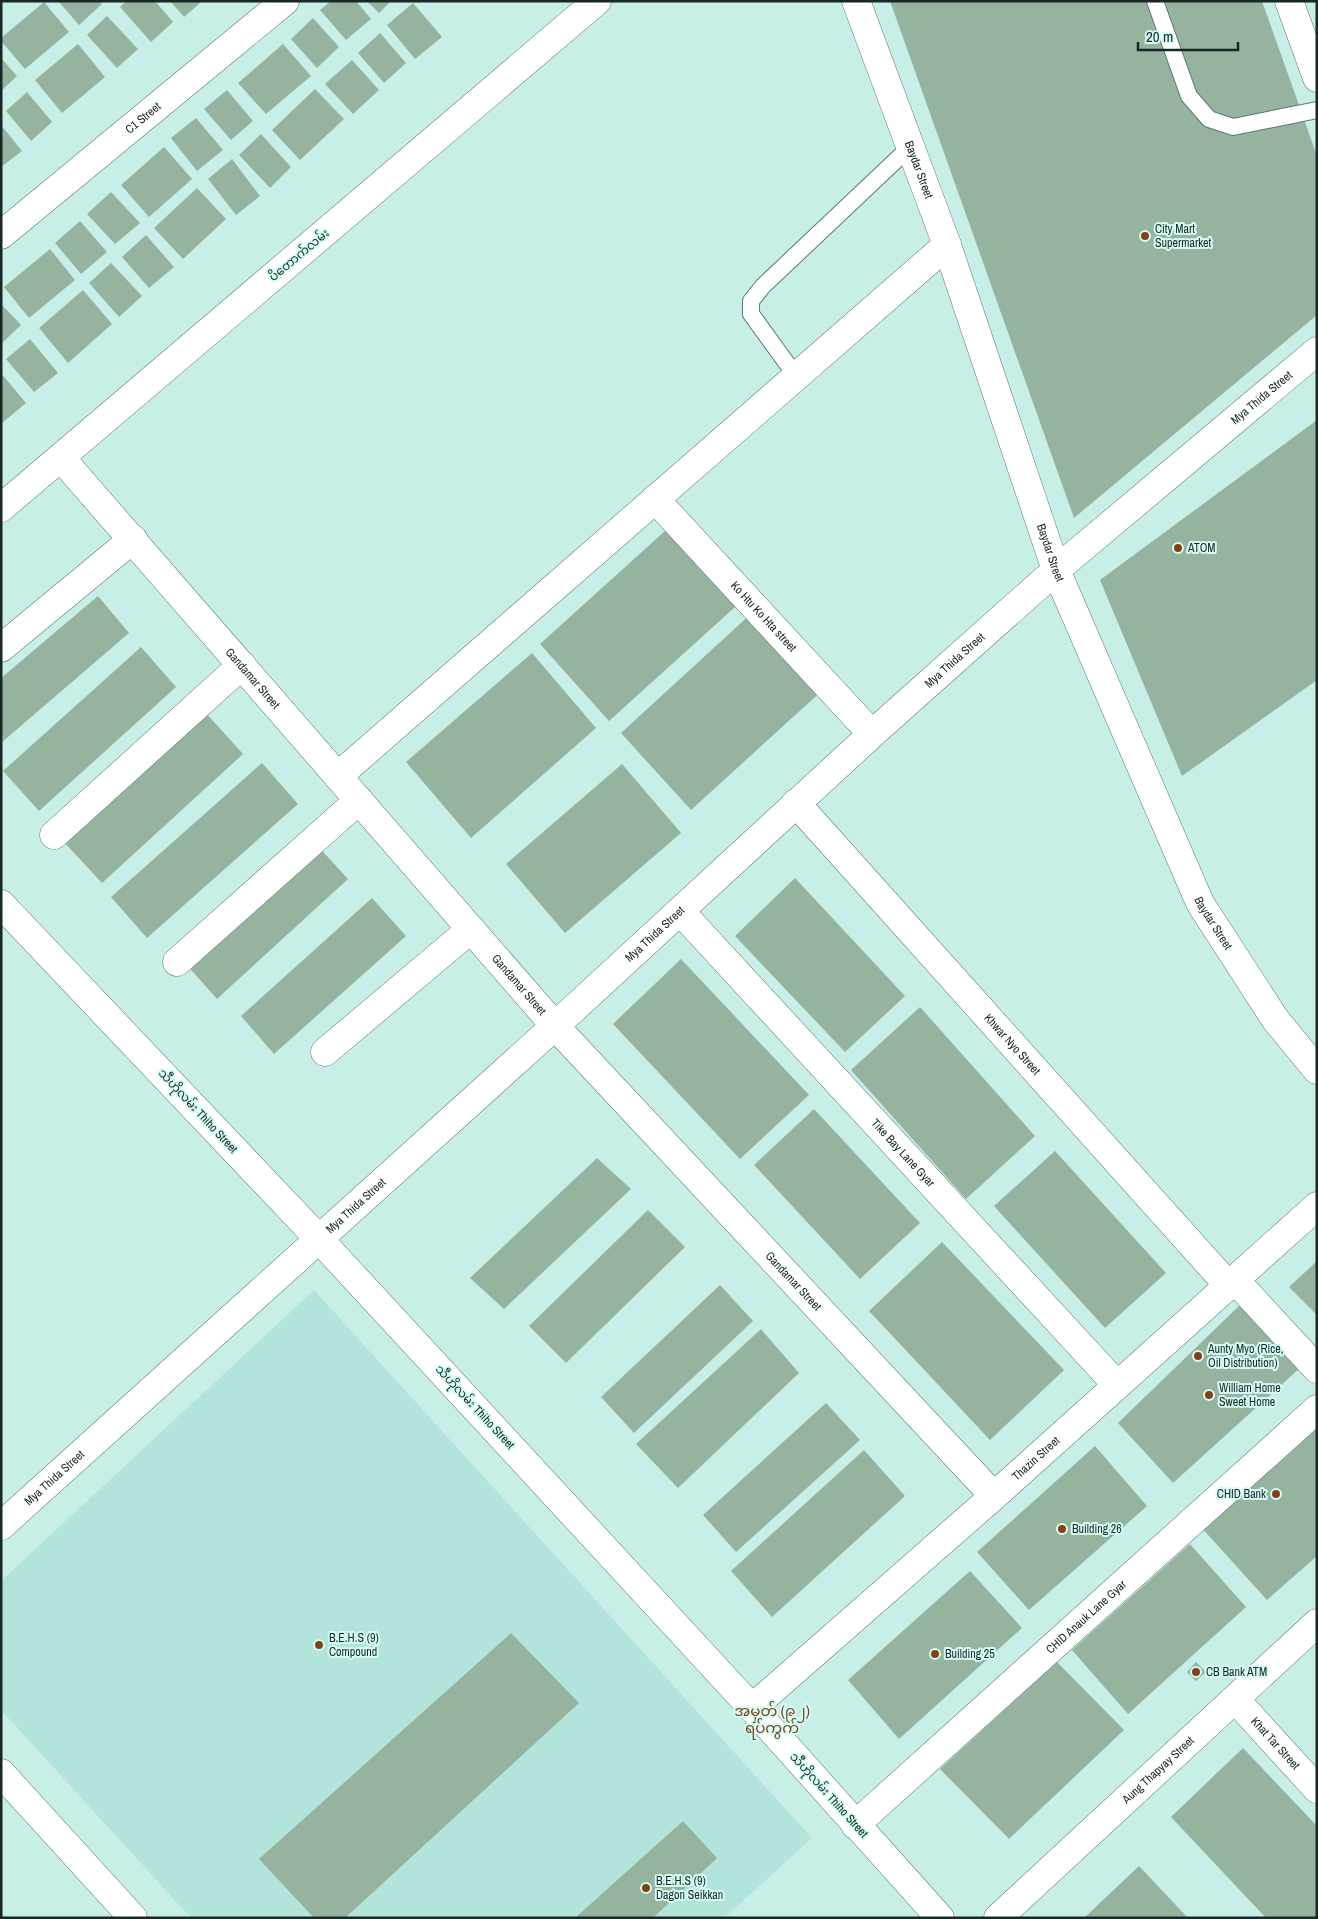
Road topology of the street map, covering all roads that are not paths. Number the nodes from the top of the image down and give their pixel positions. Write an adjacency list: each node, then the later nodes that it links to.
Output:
1 (285, 1): 9 (street, C1 Street)
2 (597, 1): 13 (street, ပိတောက်လမ်း)
3 (856, 1): 8 (street, Baydar Street)
4 (1155, 1): 7 (lane)
5 (1289, 1): 6 (street)
6 (1317, 78)
7 (1317, 110)
8 (910, 148): 10 (street, Baydar Street); 12 (lane)
9 (1, 235)
10 (947, 245): 12 (street); 17 (street, Baydar Street)
11 (1317, 351): 17 (street, Mya Thida Street)
12 (796, 376): 14 (street)
13 (61, 458): 15 (street, ပိတောက်လမ်း); 16 (street, Gandamar Street)
14 (655, 499): 20 (street, Ko Htu Ko Hta street); 21 (street)
15 (1, 508)
16 (132, 539): 18 (street); 19 (street, Gandamar Street)
17 (1056, 570): 20 (street, Mya Thida Street); 31 (street, Baydar Street)
18 (1, 648)
19 (242, 665): 21 (street, Gandamar Street); 24 (street)
20 (872, 734): 23 (street, Mya Thida Street)
21 (338, 776): 22 (street, Gandamar Street)
22 (358, 800): 27 (street, Gandamar Street); 28 (street)
23 (796, 803): 26 (street, Mya Thida Street); 34 (street, Khwar Nyo Street)
24 (54, 835)
25 (1, 904): 33 (street, သီဟိုလမ်း Thiho Street)
26 (680, 910): 29 (street, Mya Thida Street); 36 (street, Tike Bay Lane Gyar)
27 (471, 929): 29 (street, Gandamar Street); 30 (street)
28 (177, 962)
29 (555, 1026): 33 (street, Mya Thida Street); 38 (street, Gandamar Street)
30 (325, 1052)
31 (1317, 1070)
32 (1317, 1206): 34 (street, Thazin Street)
33 (319, 1239): 39 (street, Mya Thida Street); 42 (street, သီဟိုလမ်း Thiho Street)
34 (1232, 1282): 35 (street, Khwar Nyo Street); 36 (street, Thazin Street)
35 (1317, 1368)
36 (1110, 1379): 38 (street, Thazin Street)
37 (1317, 1409): 45 (street, CHID Anauk Lane Gyar)
38 (994, 1496): 42 (street, Thazin Street)
39 (1, 1526)
40 (1317, 1623): 41 (street, Aung Thapyay Street)
41 (1235, 1698): 44 (street, Khat Tar Street); 48 (street, Aung Thapyay Street)
42 (752, 1708): 45 (street, သီဟိုလမ်း Thiho Street)
43 (1, 1772): 46 (street)
44 (1317, 1789)
45 (855, 1824): 47 (street, သီဟိုလမ်း Thiho Street)
46 (134, 1918)
47 (940, 1918)
48 (998, 1918)

